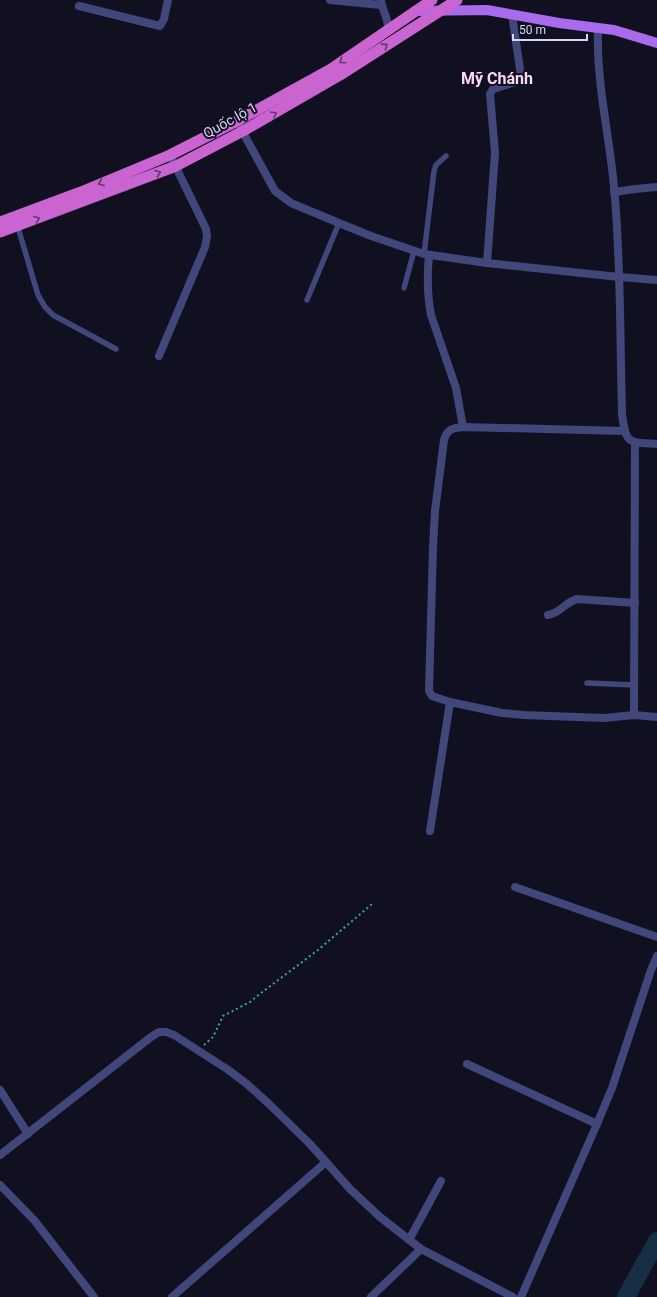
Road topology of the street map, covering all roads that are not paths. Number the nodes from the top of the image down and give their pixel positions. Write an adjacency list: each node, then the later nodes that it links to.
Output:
1 (168, 0): 6 (street)
2 (330, 0): 5 (street)
3 (432, 0): 7 (highway, Quốc lộ 1)
4 (457, 0): 8 (highway, Quốc lộ 1)
5 (381, 2): 11 (street)
6 (79, 6)
7 (415, 11): 8 (main road); 11 (highway, Quốc lộ 1)
8 (440, 11): 9 (main road); 13 (highway, Quốc lộ 1, one-way to 8)
9 (512, 15): 10 (main road); 25 (street)
10 (598, 28): 12 (main road); 18 (street)
11 (388, 30): 13 (highway, Quốc lộ 1, one-way to 13)
12 (657, 43)
13 (240, 126): 14 (highway, Quốc lộ 1); 16 (highway, Quốc lộ 1); 21 (street)
14 (170, 155): 16 (street); 19 (highway, Quốc lộ 1, one-way to 19)
15 (446, 156): 24 (lane)
16 (176, 166): 19 (highway, Quốc lộ 1, one-way to 16); 31 (street)
17 (657, 187): 18 (street)
18 (614, 192): 26 (street)
19 (16, 221): 20 (highway, Quốc lộ 1); 22 (highway, Quốc lộ 1); 30 (lane)
20 (0, 222)
21 (339, 223): 23 (street); 29 (lane)
22 (0, 232)
23 (414, 251): 24 (street); 28 (lane)
24 (427, 254): 25 (street); 32 (street)
25 (488, 263): 26 (street)
26 (619, 278): 27 (street); 33 (street)
27 (657, 280)
28 (404, 288)
29 (307, 300)
30 (116, 349)
31 (159, 356)
32 (462, 427): 33 (street); 40 (street)
33 (624, 431): 34 (street)
34 (635, 442): 35 (street); 36 (street)
35 (657, 444)
36 (635, 603): 37 (street); 39 (street)
37 (548, 615)
38 (587, 682): 39 (lane)
39 (634, 685): 41 (street)
40 (450, 702): 41 (street); 43 (street)
41 (634, 715): 42 (street)
42 (657, 717)
43 (430, 831)
44 (515, 887): 45 (street)
45 (657, 937)
46 (657, 956): 49 (street)
47 (467, 1064): 49 (street)
48 (0, 1090): 50 (street)
49 (597, 1124): 61 (street)
50 (28, 1134): 51 (street); 52 (street)
51 (0, 1155)
52 (326, 1162): 55 (street); 58 (street)
53 (441, 1181): 55 (street)
54 (0, 1185): 57 (street)
55 (409, 1240): 56 (street)
56 (421, 1249): 59 (street); 60 (street)
57 (94, 1297)
58 (172, 1297)
59 (371, 1297)
60 (513, 1297)
61 (521, 1297)

